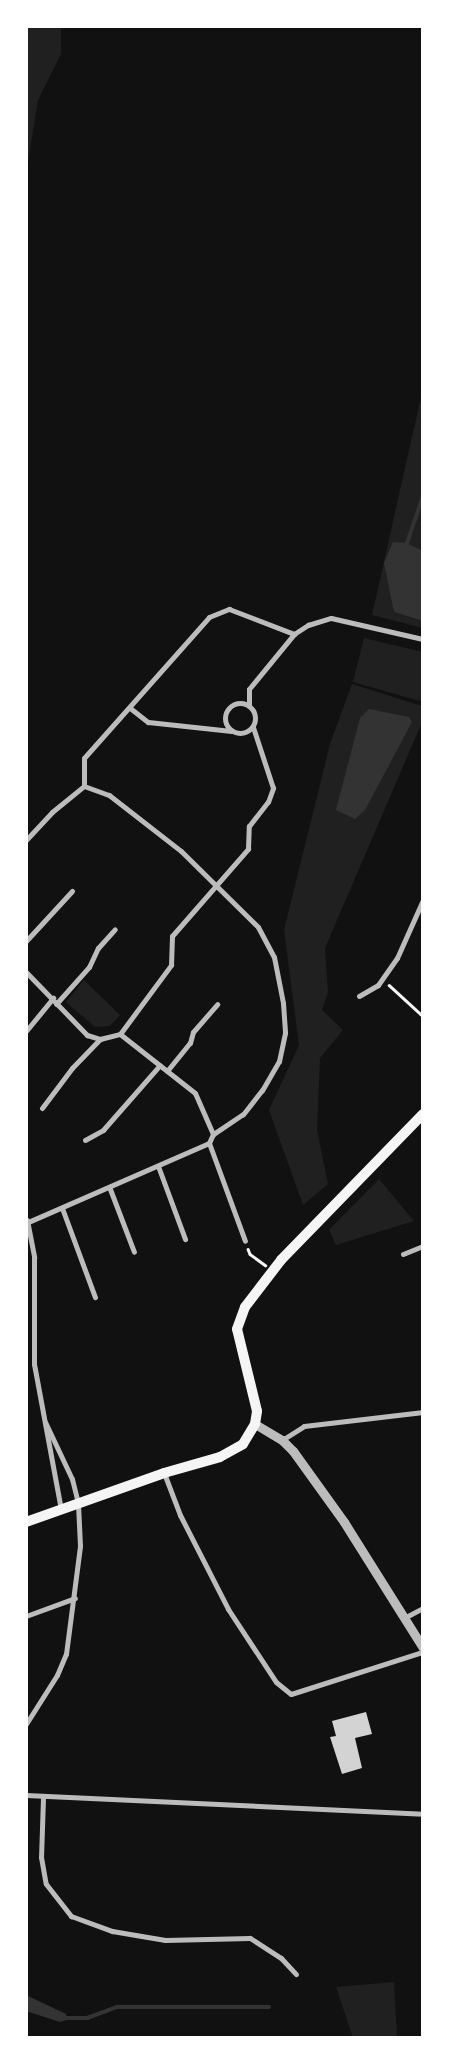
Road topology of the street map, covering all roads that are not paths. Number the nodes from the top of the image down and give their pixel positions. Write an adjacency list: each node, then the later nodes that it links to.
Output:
1 (294, 634): 2 (street); 3 (street); 4 (street)
2 (423, 639)
3 (249, 706): 5 (street); 6 (street)
4 (130, 708): 6 (street); 7 (street)
5 (253, 727): 6 (street); 9 (street)
6 (232, 731)
7 (84, 786): 8 (street); 9 (street)
8 (26, 840)
9 (215, 887): 20 (street); 26 (street)
10 (72, 891): 13 (street)
11 (423, 900): 15 (street)
12 (115, 930): 17 (street)
13 (26, 941)
14 (26, 972): 16 (street)
15 (359, 996)
16 (53, 998): 17 (street); 19 (street)
17 (56, 1004): 21 (street)
18 (217, 1004): 23 (street)
19 (26, 1031)
20 (120, 1034): 21 (street); 22 (street)
21 (100, 1040): 24 (street)
22 (160, 1065): 23 (street); 27 (street)
23 (166, 1071): 26 (street)
24 (42, 1108)
25 (423, 1114): 42 (main road)
26 (213, 1134): 28 (street)
27 (85, 1140)
28 (209, 1143): 29 (street); 34 (street)
29 (158, 1166): 30 (street); 33 (street)
30 (110, 1189): 31 (street); 36 (street)
31 (62, 1208): 32 (street); 38 (street)
32 (27, 1221): 39 (street)
33 (185, 1239)
34 (245, 1240)
35 (423, 1246): 37 (street)
36 (134, 1252)
37 (403, 1254)
38 (95, 1297)
39 (29, 1308): 41 (street)
40 (423, 1412): 43 (street)
41 (45, 1422): 45 (street); 46 (street)
42 (255, 1424): 43 (street); 44 (main road)
43 (285, 1437): 51 (street)
44 (164, 1473): 45 (main road); 53 (street)
45 (78, 1503): 46 (main road); 48 (street)
46 (61, 1509): 47 (main road)
47 (26, 1522)
48 (76, 1598): 50 (street); 54 (street)
49 (423, 1608): 51 (street)
50 (26, 1616)
51 (404, 1618): 52 (street)
52 (423, 1648)
53 (423, 1652)
54 (26, 1724)
55 (26, 1795): 56 (street)
56 (43, 1798): 57 (street); 58 (street)
57 (423, 1814)
58 (296, 1974)

